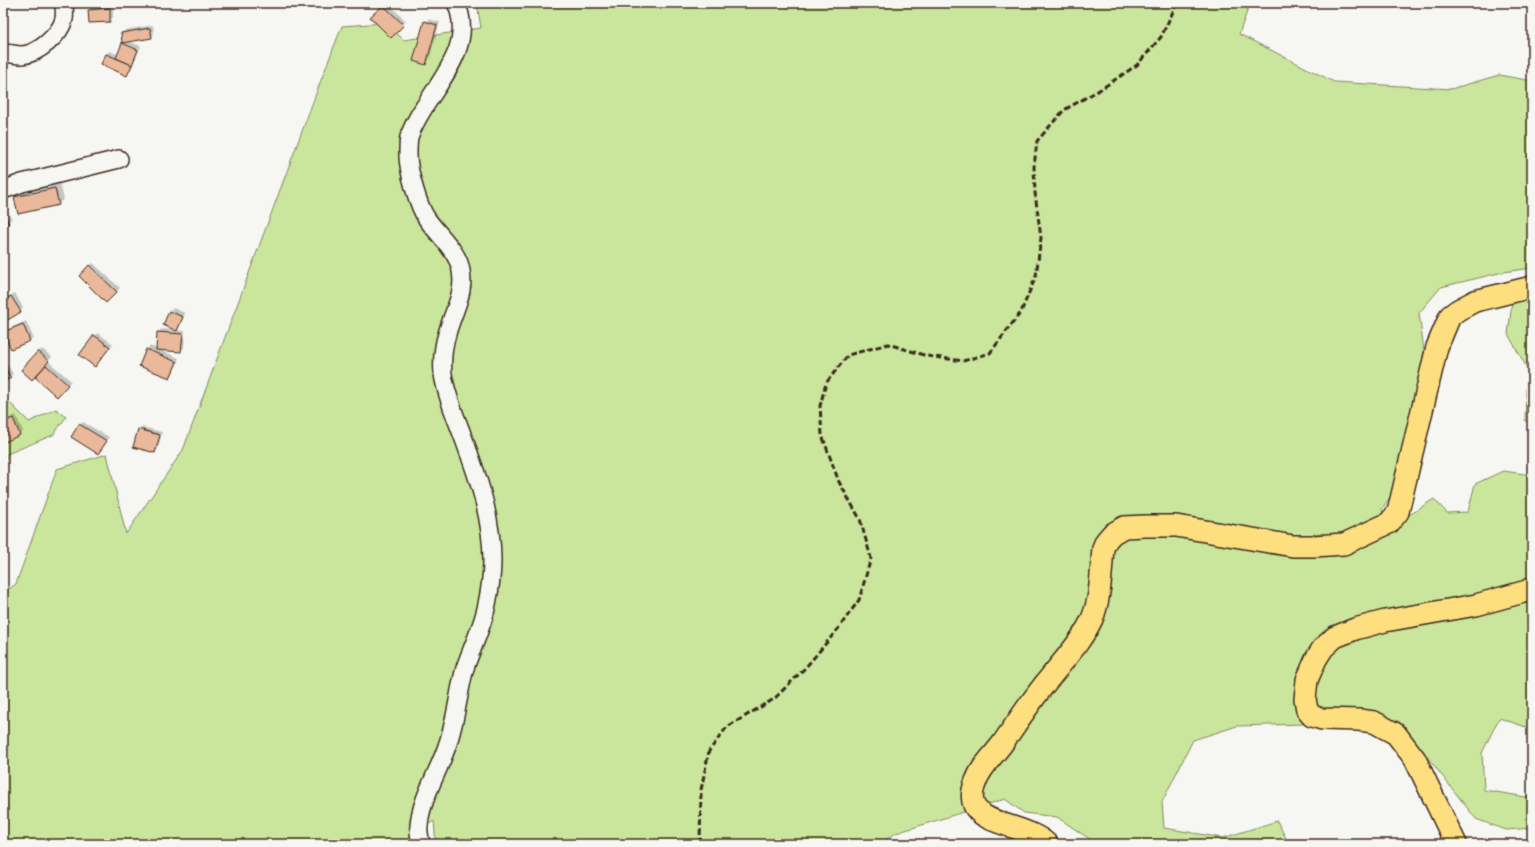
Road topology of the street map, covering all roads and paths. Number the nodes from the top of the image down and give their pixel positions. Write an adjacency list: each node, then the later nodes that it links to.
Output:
1 (64, 3): 3 (street)
2 (456, 3): 8 (street)
3 (3, 53)
4 (119, 159): 5 (street)
5 (3, 190)
6 (1532, 287): 9 (main road)
7 (1532, 588): 10 (main road)
8 (421, 844)
9 (1047, 844)
10 (1456, 844)

